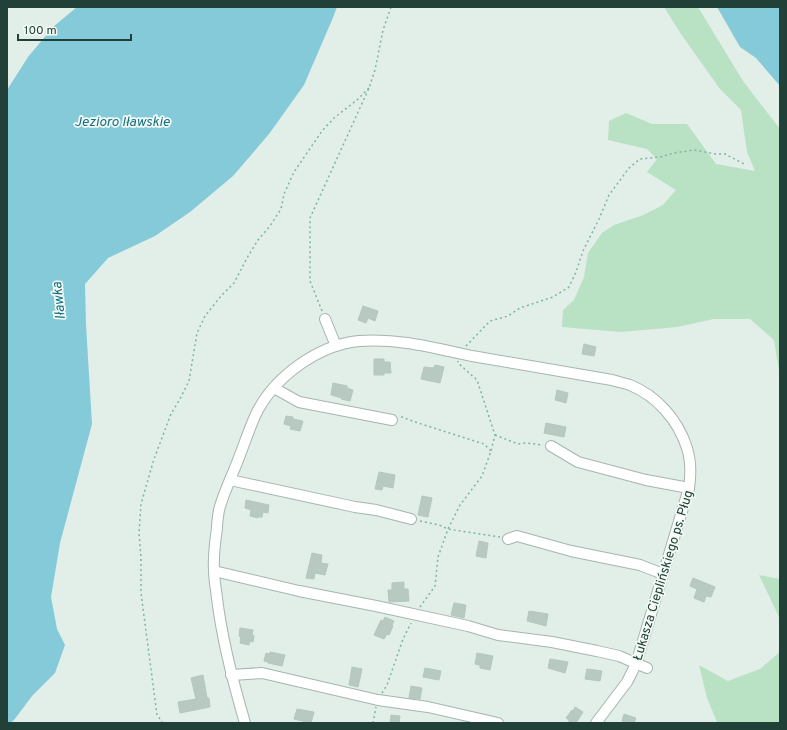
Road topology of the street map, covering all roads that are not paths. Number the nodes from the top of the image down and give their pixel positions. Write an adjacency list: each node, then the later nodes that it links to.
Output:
1 (325, 319): 2 (street)
2 (336, 346): 3 (street, Łukasza Cieplińskiego ps. Pług); 7 (street, Łukasza Cieplińskiego ps. Pług)
3 (274, 388): 4 (street); 6 (street, Łukasza Cieplińskiego ps. Pług)
4 (392, 420)
5 (550, 446): 7 (street)
6 (230, 480): 8 (street); 10 (street, Łukasza Cieplińskiego ps. Pług)
7 (689, 488): 11 (street, Łukasza Cieplińskiego ps. Pług)
8 (411, 519)
9 (508, 539): 11 (street)
10 (214, 571): 12 (street); 14 (street, Łukasza Cieplińskiego ps. Pług)
11 (663, 574): 12 (street, Łukasza Cieplińskiego ps. Pług)
12 (636, 664): 13 (street); 17 (street, Łukasza Cieplińskiego ps. Pług)
13 (647, 668)
14 (231, 675): 15 (street, Łukasza Cieplińskiego ps. Pług); 16 (street)
15 (245, 723)
16 (498, 723)
17 (596, 723)

